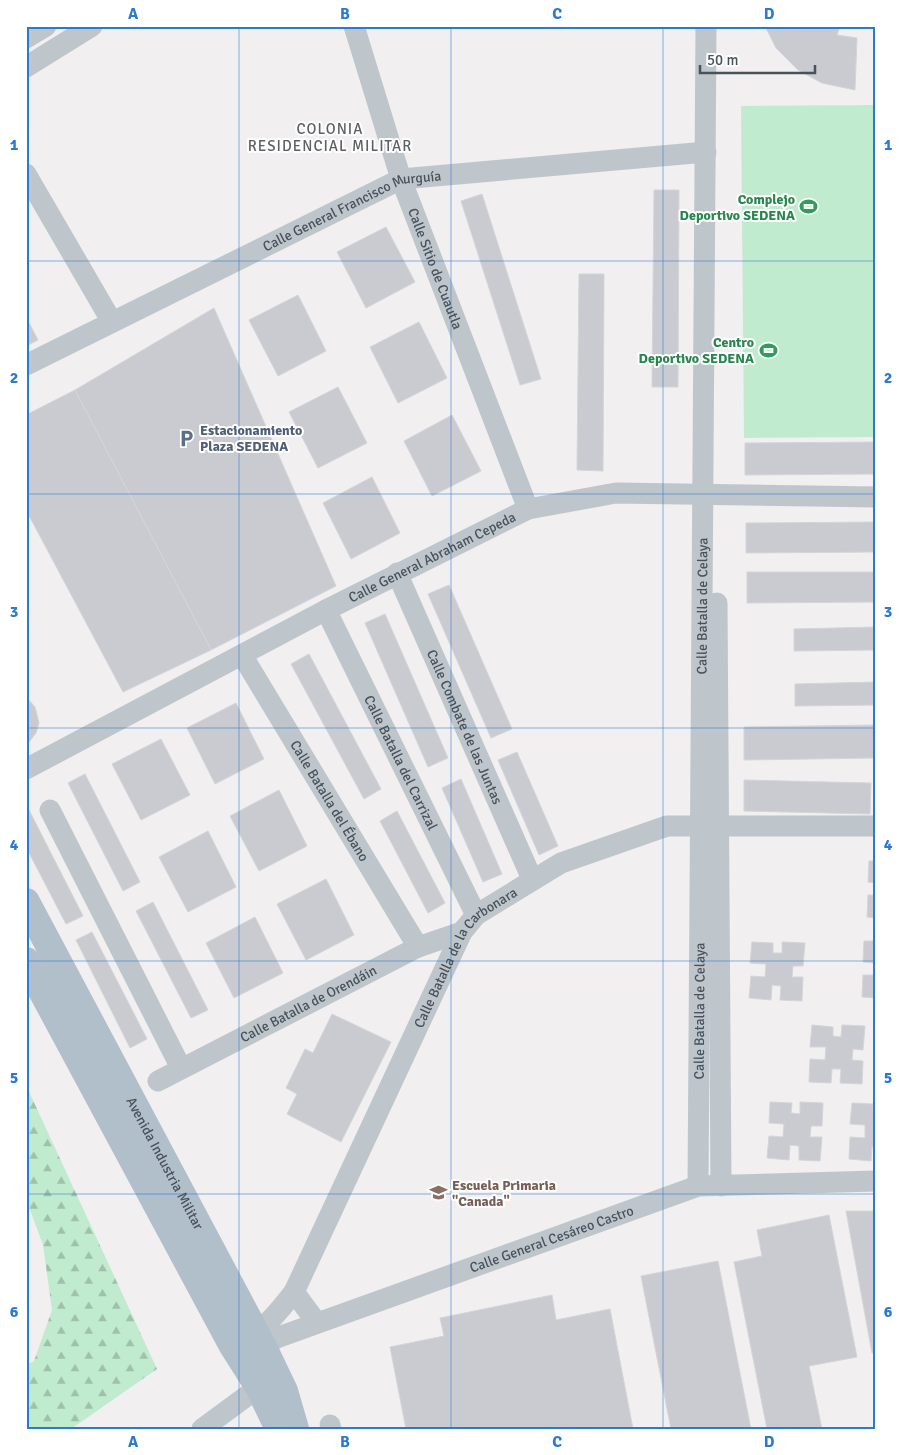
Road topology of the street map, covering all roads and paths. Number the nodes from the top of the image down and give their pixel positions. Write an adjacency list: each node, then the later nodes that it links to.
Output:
1 (46, 26): 6 (street)
2 (92, 26): 7 (street)
3 (354, 26): 10 (street, Calle Sitio de Cuautla)
4 (706, 26): 8 (street, Calle Batalla de Celaya)
5 (718, 26): 13 (street, Calle Batalla de Celaya)
6 (26, 38)
7 (26, 67)
8 (706, 152): 10 (street, Calle General Francisco Murguía); 13 (street, Calle Batalla de Celaya)
9 (26, 174): 11 (street)
10 (401, 179): 11 (street, Calle General Francisco Murguía); 15 (street, Calle Sitio de Cuautla)
11 (112, 322): 12 (street, Calle General Francisco Murguía)
12 (26, 364)
13 (710, 493): 14 (street, Calle General Abraham Cepeda); 15 (street, Calle General Abraham Cepeda); 21 (street, Calle Batalla de Celaya)
14 (876, 497)
15 (528, 509): 16 (street, Calle General Abraham Cepeda)
16 (396, 573): 17 (street, Calle General Abraham Cepeda); 23 (street, Calle Combate de las Juntas)
17 (326, 610): 18 (street, Calle General Abraham Cepeda); 25 (street, Calle Batalla del Carrizal)
18 (242, 655): 19 (street, Calle General Abraham Cepeda); 27 (street, Calle Batalla del Ébano)
19 (26, 768)
20 (50, 810): 29 (street)
21 (709, 826): 22 (street, Calle Batalla de la Carbonara); 23 (street, Calle Batalla de la Carbonara); 32 (street, Calle Batalla de Celaya); 33 (street, Calle Batalla de Celaya)
22 (876, 826)
23 (532, 879): 25 (street, Calle Batalla de la Carbonara)
24 (26, 902): 36 (main road, Avenida Industria Militar)
25 (476, 915): 26 (street, Calle Batalla de la Carbonara)
26 (462, 932): 27 (street, Calle Batalla de Orendáin); 34 (street, Calle Batalla de la Carbonara)
27 (418, 947): 29 (street, Calle Batalla de Orendáin)
28 (26, 961): 36 (main road, Avenida Industria Militar)
29 (181, 1068): 30 (street, Calle Batalla de Orendáin)
30 (158, 1081)
31 (876, 1181): 33 (street, Calle General Cesáreo Castro)
32 (698, 1186): 33 (street, Calle General Cesáreo Castro); 35 (street, Calle General Cesáreo Castro)
33 (721, 1186)
34 (294, 1292): 35 (street); 36 (street, Calle Batalla de la Carbonara)
35 (311, 1325): 36 (street, Calle General Cesáreo Castro)
36 (248, 1345): 37 (main road, Avenida Industria Militar); 40 (main road, Avenida Industria Militar)
37 (259, 1387): 38 (street); 39 (main road, Avenida Industria Militar)
38 (202, 1429)
39 (279, 1429)
40 (295, 1429)

